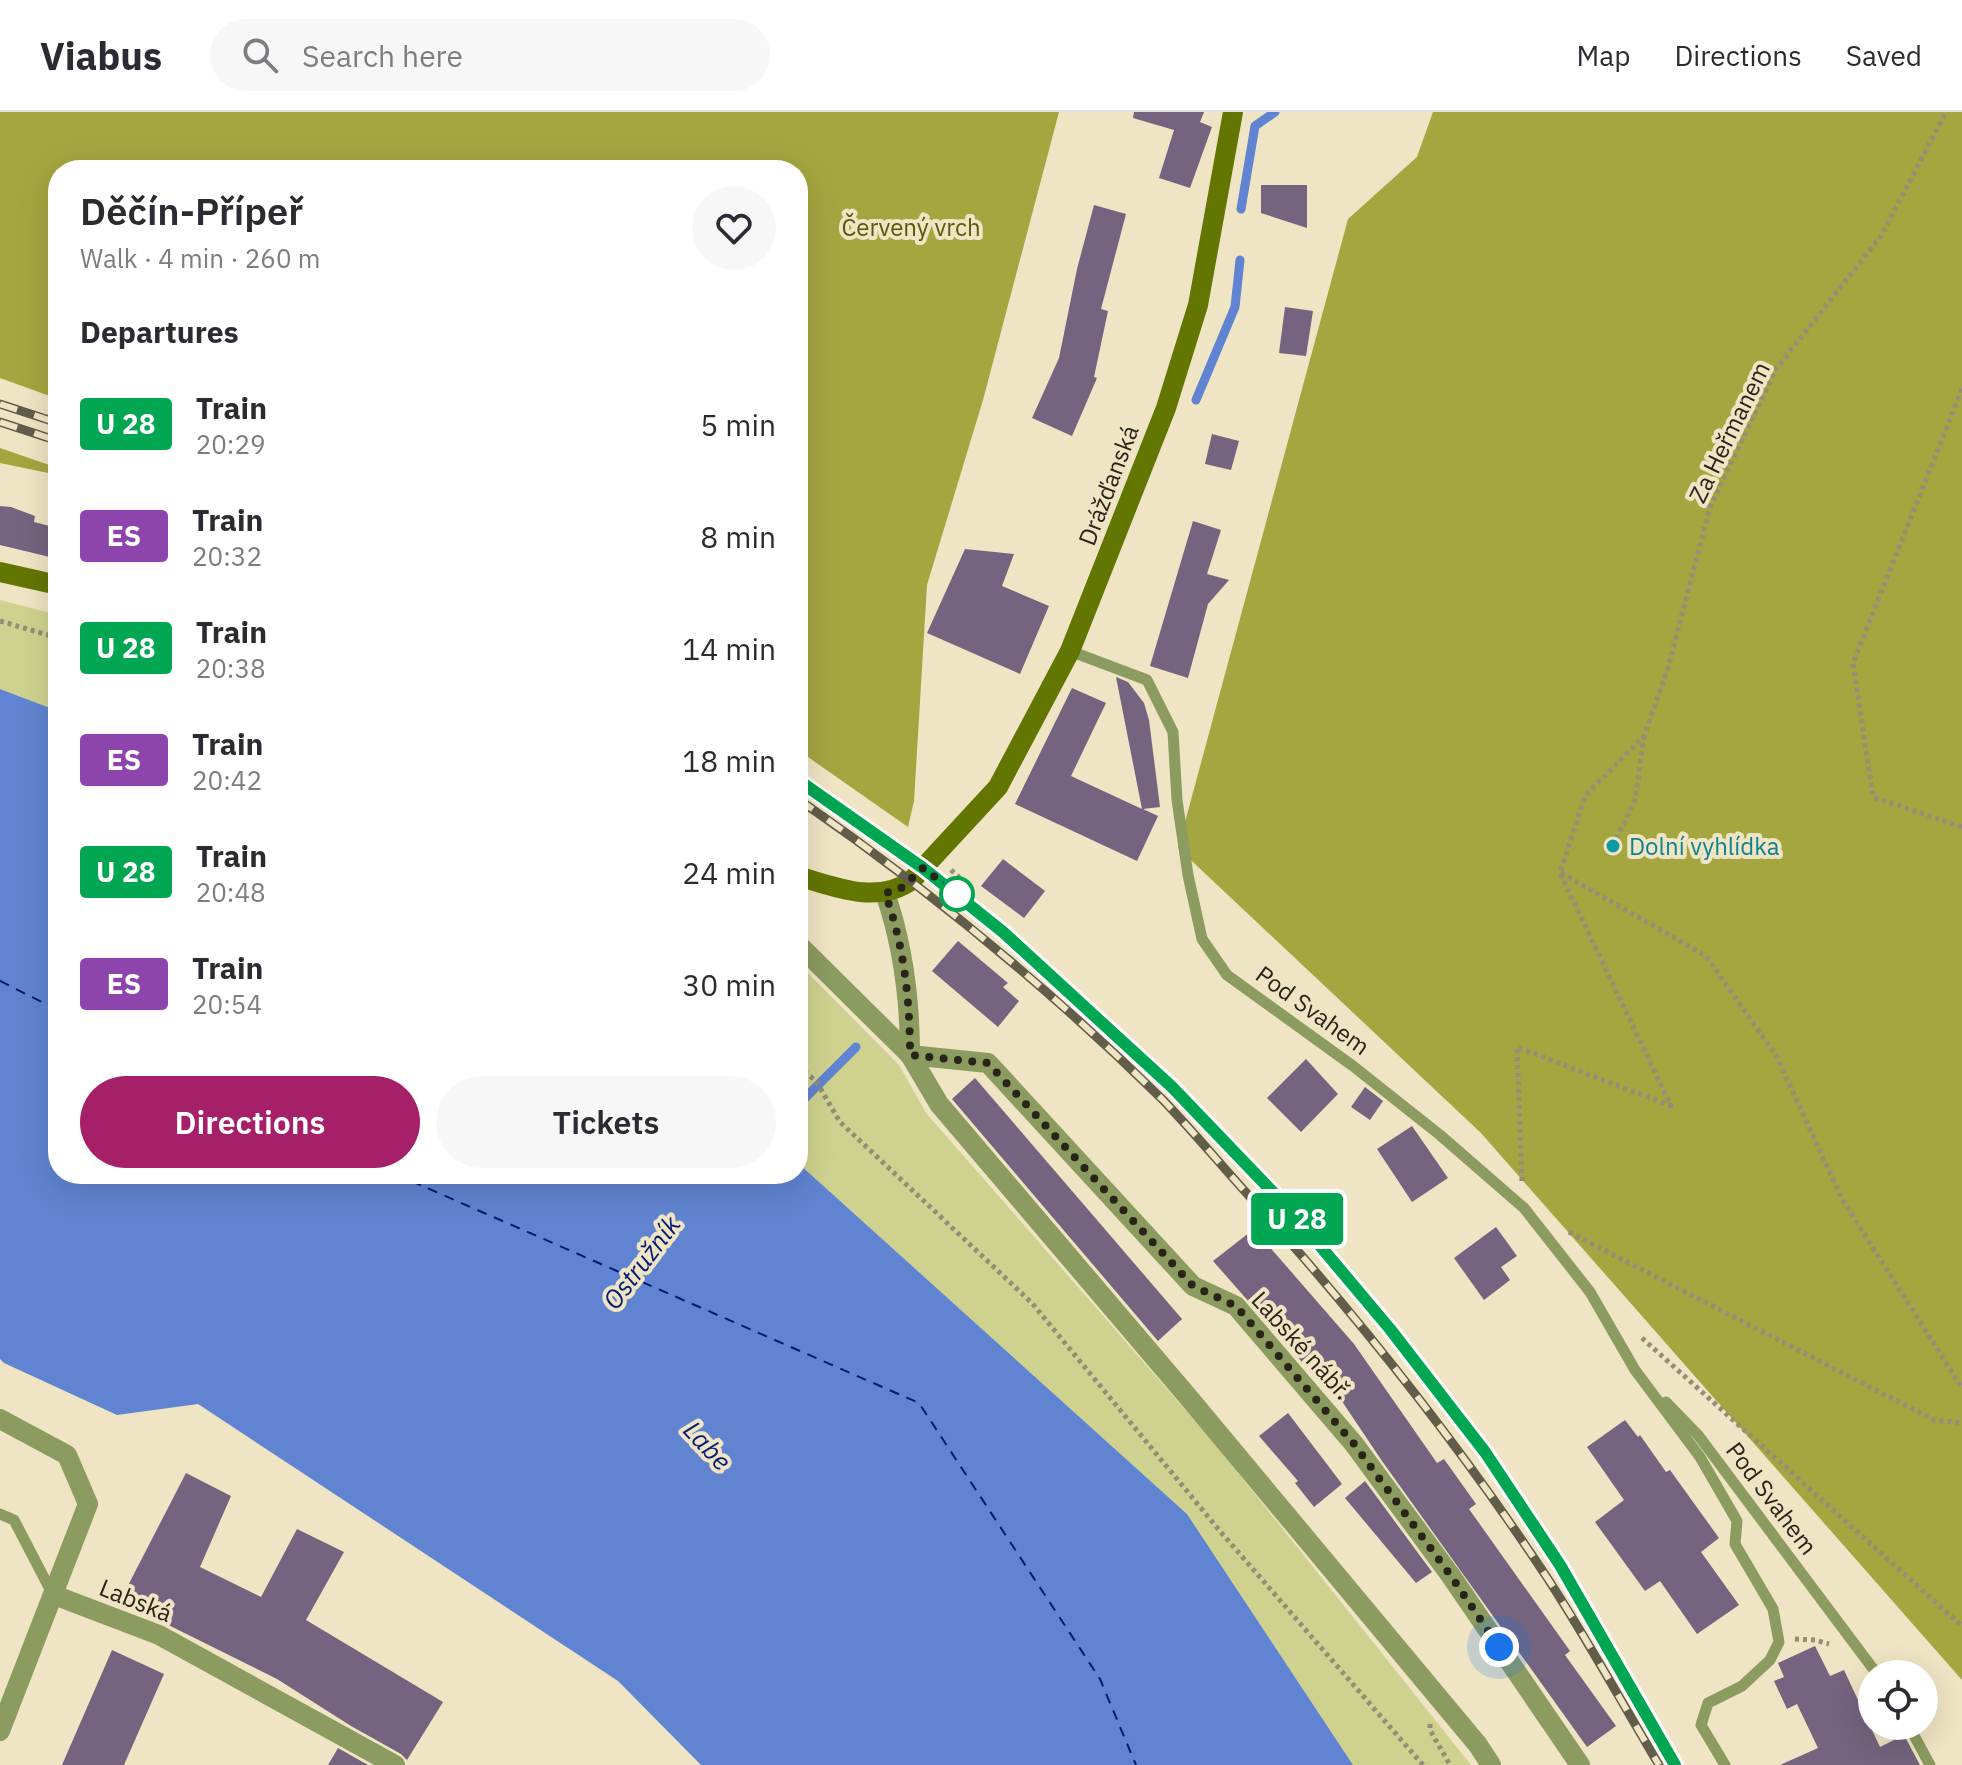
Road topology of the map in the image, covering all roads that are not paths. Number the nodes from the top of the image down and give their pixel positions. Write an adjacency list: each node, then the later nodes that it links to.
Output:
1 (1233, 112): 4 (street, Drážďanská)
2 (0, 572): 3 (street)
3 (48, 583)
4 (1070, 651): 6 (street, Drážďanská); 9 (lane, Pod Svahem)
5 (808, 879): 6 (street)
6 (885, 893): 8 (street)
7 (808, 954): 8 (street)
8 (910, 1055): 17 (street); 18 (street, Labské nábř.)
9 (1635, 1370): 13 (lane, Pod Svahem); 19 (lane, Pod Svahem)
10 (0, 1419): 12 (street)
11 (0, 1514): 12 (lane)
12 (54, 1595): 14 (street); 16 (street, Labská)
13 (1867, 1660)
14 (2, 1718)
15 (1917, 1740): 20 (lane)
16 (395, 1765)
17 (1491, 1765)
18 (1580, 1765)
19 (1725, 1765)
20 (1930, 1765)

